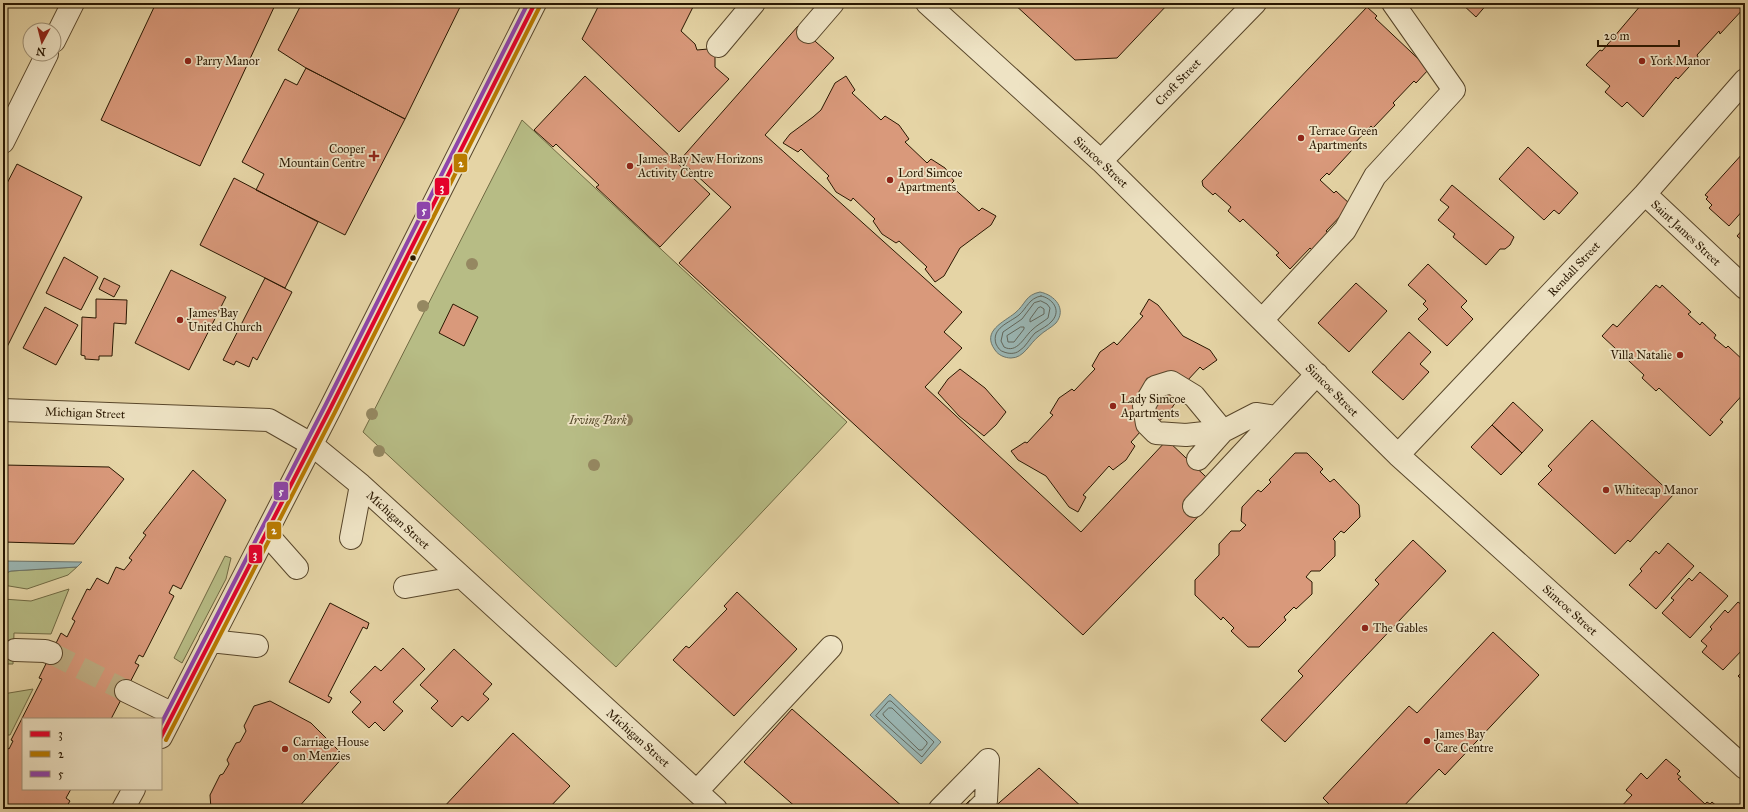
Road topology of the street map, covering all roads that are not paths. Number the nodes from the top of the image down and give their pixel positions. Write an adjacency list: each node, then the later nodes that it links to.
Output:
1 (73, 3): 8 (street)
2 (535, 3): 21 (street)
3 (754, 3): 10 (street)
4 (833, 3): 9 (street)
5 (927, 3): 14 (street, Simcoe Street)
6 (1255, 3): 14 (street, Croft Street)
7 (1392, 3): 17 (street)
8 (62, 24)
9 (808, 32)
10 (718, 46)
11 (43, 62): 13 (street)
12 (1745, 80): 15 (street, Rendall Street)
13 (3, 142)
14 (1101, 161): 17 (street, Simcoe Street)
15 (1645, 194): 16 (street, Saint James Street); 22 (street, Rendall Street)
16 (1745, 288)
17 (1262, 320): 18 (street, Simcoe Street)
18 (1317, 374): 20 (street); 22 (street, Simcoe Street)
19 (3, 410): 21 (street, Michigan Street)
20 (1276, 417): 23 (street); 25 (street)
21 (311, 444): 24 (street, Michigan Street); 26 (street)
22 (1398, 455): 39 (street, Simcoe Street)
23 (1198, 459)
24 (361, 486): 27 (street); 29 (street, Michigan Street)
25 (1194, 506)
26 (266, 533): 28 (street); 31 (street)
27 (351, 538)
28 (297, 568)
29 (461, 577): 30 (street); 41 (street, Michigan Street)
30 (405, 587)
31 (210, 641): 32 (street); 37 (street)
32 (258, 646)
33 (831, 647): 41 (street)
34 (15, 650): 35 (street)
35 (51, 653)
36 (126, 691): 37 (street)
37 (173, 714): 38 (street)
38 (162, 735)
39 (1745, 768)
40 (134, 790): 42 (street)
41 (697, 792): 43 (street, Michigan Street)
42 (124, 809)
43 (716, 809)
44 (940, 809): 45 (street)
45 (978, 809)

